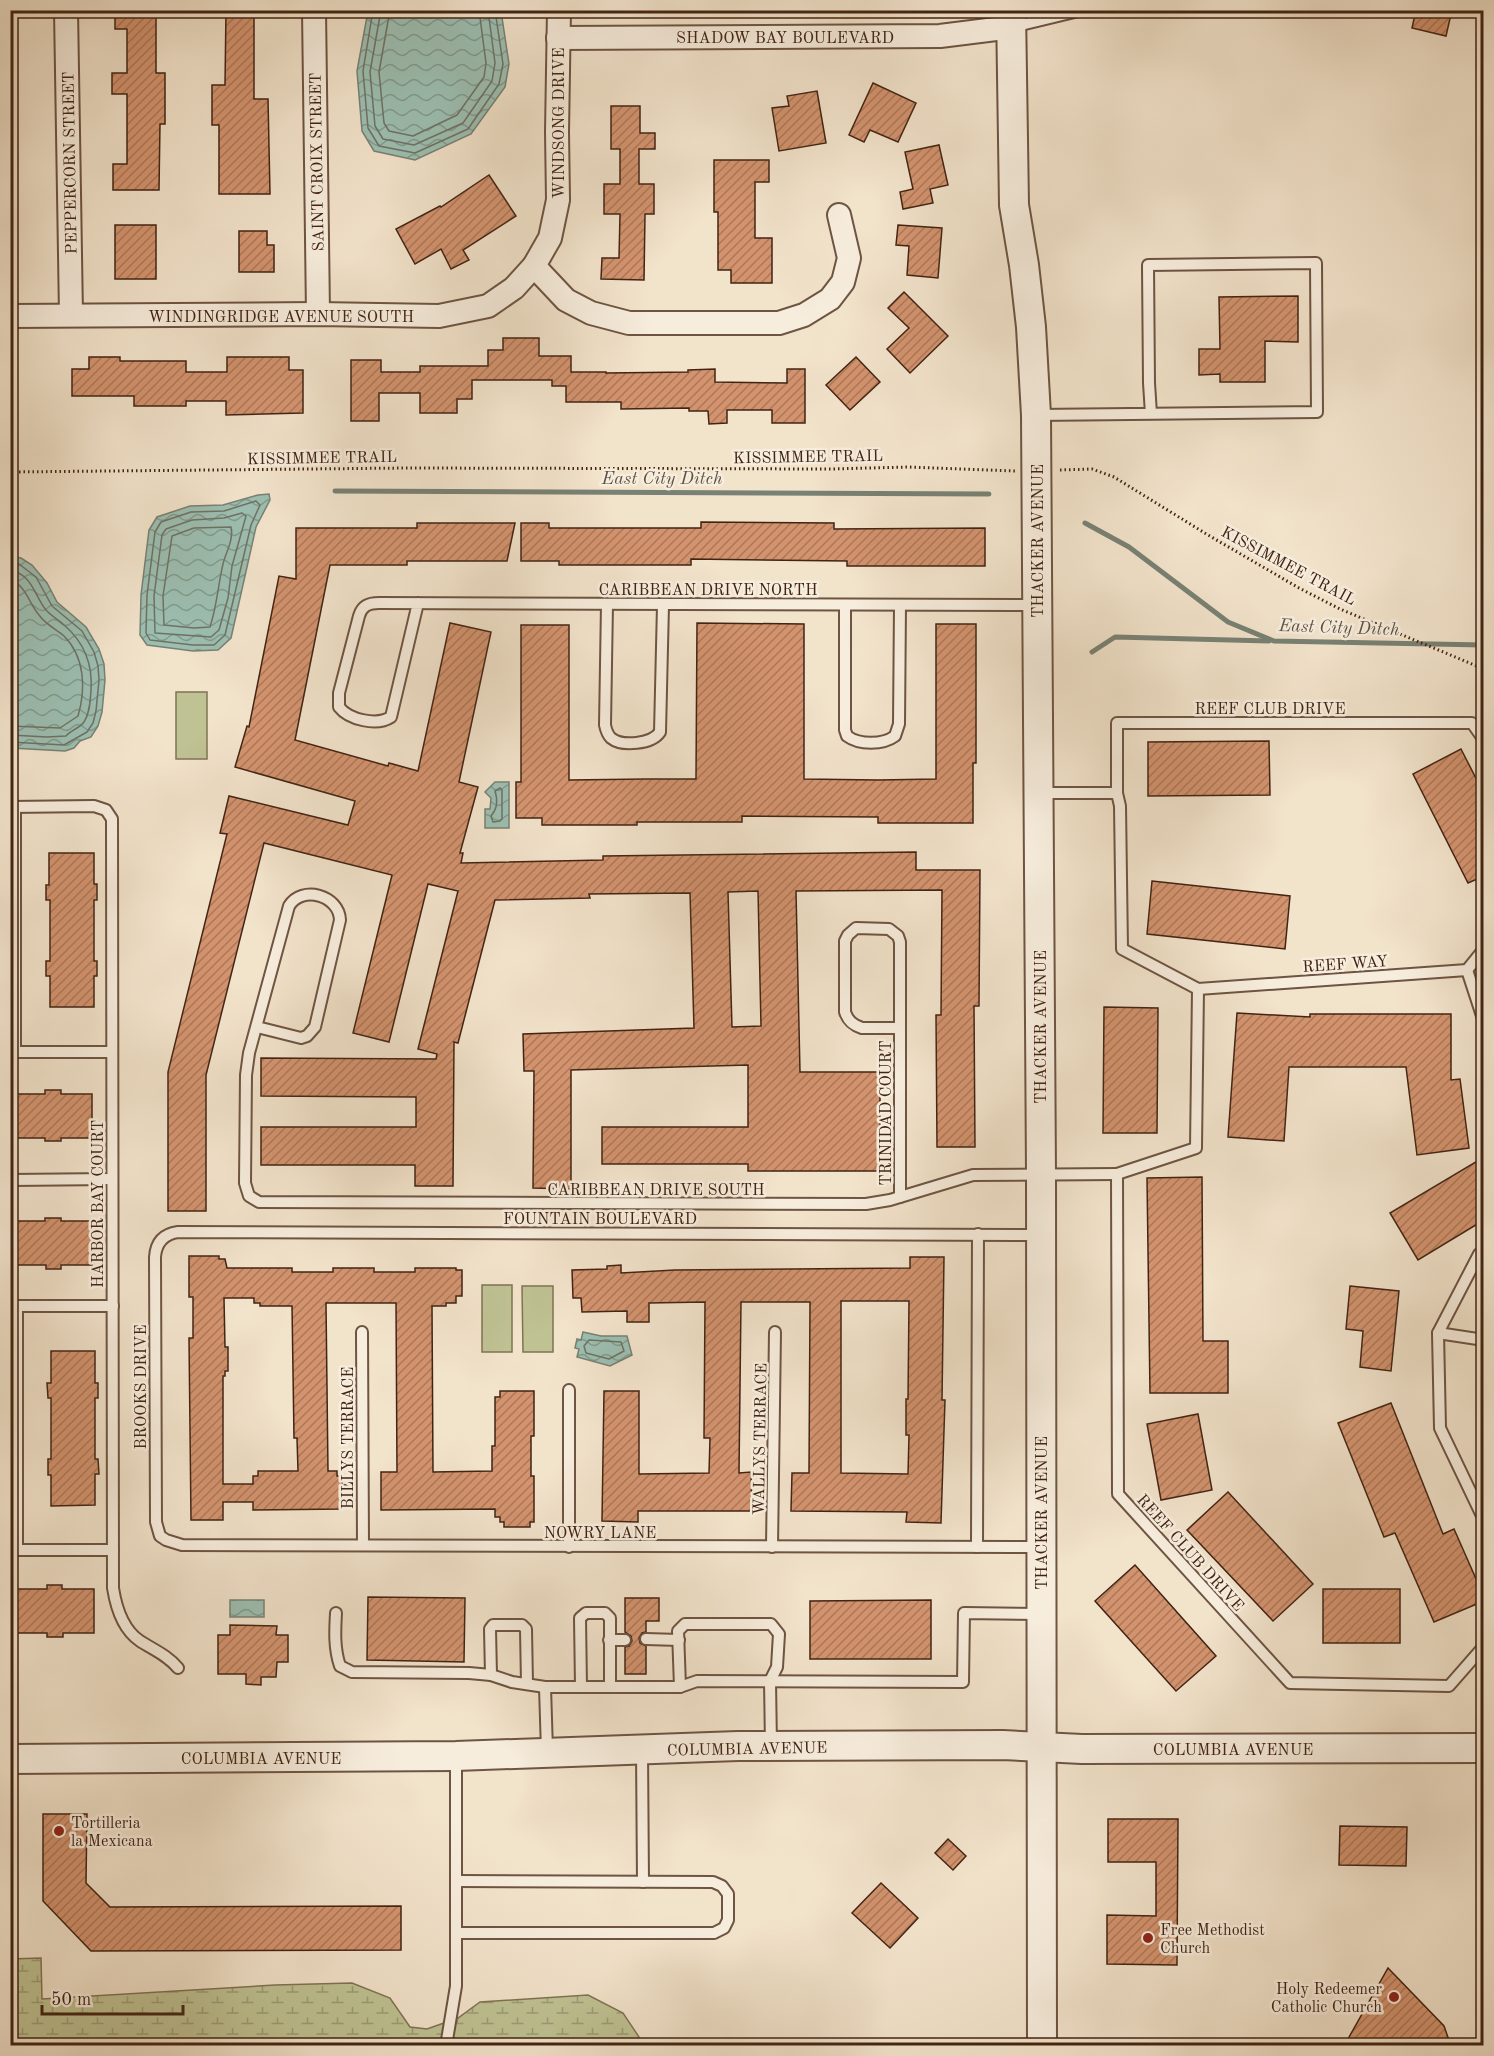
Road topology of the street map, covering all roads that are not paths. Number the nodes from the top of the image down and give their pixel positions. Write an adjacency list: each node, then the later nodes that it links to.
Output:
1 (66, 10): 10 (street, PEPPERCORN STREET)
2 (314, 10): 9 (street, SAINT CROIX STREET)
3 (560, 10): 6 (street, WINDSONG DRIVE)
4 (1083, 10): 5 (lane)
5 (1012, 19): 6 (street, SHADOW BAY BOULEVARD); 13 (street, THACKER AVENUE)
6 (558, 38): 8 (street, WINDSONG DRIVE)
7 (839, 215): 8 (street)
8 (534, 266): 9 (street, WINDINGRIDGE AVENUE SOUTH)
9 (318, 314): 10 (street, WINDINGRIDGE AVENUE SOUTH)
10 (71, 315): 11 (street, WINDINGRIDGE AVENUE SOUTH)
11 (10, 316)
12 (1151, 414): 12 (lane); 13 (lane)
13 (1036, 416): 19 (street, THACKER AVENUE)
14 (418, 603): 14 (lane, CARIBBEAN DRIVE NORTH); 15 (lane, CARIBBEAN DRIVE NORTH)
15 (607, 604): 16 (lane, CARIBBEAN DRIVE NORTH); 16 (lane)
16 (663, 605): 17 (lane, CARIBBEAN DRIVE NORTH)
17 (845, 605): 18 (lane, CARIBBEAN DRIVE NORTH); 18 (lane)
18 (900, 605): 19 (lane, CARIBBEAN DRIVE NORTH)
19 (1038, 605): 21 (street, THACKER AVENUE)
20 (1484, 740): 22 (lane, REEF CLUB DRIVE)
21 (1040, 793): 22 (lane); 32 (street, THACKER AVENUE)
22 (1118, 793): 26 (lane, REEF CLUB DRIVE)
23 (13, 807): 30 (lane); 31 (lane, HARBOR BAY COURT)
24 (1484, 949): 25 (lane)
25 (1467, 970): 26 (lane, REEF WAY); 27 (lane)
26 (1198, 989): 33 (lane)
27 (1484, 1022)
28 (257, 1027): 28 (lane); 36 (lane, CARIBBEAN DRIVE SOUTH)
29 (900, 1028): 29 (lane, TRINIDAD COURT); 36 (lane, TRINIDAD COURT)
30 (13, 1052): 31 (lane)
31 (112, 1052): 34 (lane, HARBOR BAY COURT)
32 (1041, 1173): 33 (lane); 36 (lane, CARIBBEAN DRIVE SOUTH); 38 (street, THACKER AVENUE)
33 (1117, 1174): 63 (lane, REEF CLUB DRIVE)
34 (112, 1179): 35 (lane); 42 (lane, HARBOR BAY COURT)
35 (10, 1180)
36 (900, 1197)
37 (978, 1234): 38 (lane, FOUNTAIN BOULEVARD); 39 (lane, FOUNTAIN BOULEVARD); 53 (lane)
38 (1041, 1234): 54 (street, THACKER AVENUE)
39 (161, 1239): 49 (lane, BROOKS DRIVE)
40 (1484, 1250): 45 (lane)
41 (14, 1306): 42 (lane); 55 (lane)
42 (113, 1306): 56 (lane, HARBOR BAY COURT)
43 (362, 1332): 50 (lane, BILLYS TERRACE)
44 (775, 1332): 52 (lane, WALLYS TERRACE)
45 (1438, 1333): 46 (lane); 48 (lane)
46 (1484, 1340)
47 (569, 1390): 51 (lane)
48 (1484, 1520)
49 (160, 1536): 50 (lane, NOWRY LANE)
50 (363, 1545): 51 (lane, NOWRY LANE)
51 (569, 1546): 52 (lane, NOWRY LANE)
52 (772, 1547): 53 (lane, NOWRY LANE)
53 (977, 1547): 54 (lane, NOWRY LANE)
54 (1041, 1547): 58 (street, THACKER AVENUE)
55 (14, 1550): 56 (lane)
56 (113, 1550): 64 (lane, HARBOR BAY COURT)
57 (336, 1612): 65 (lane)
58 (1042, 1614): 66 (lane); 73 (street, THACKER AVENUE)
59 (646, 1639): 62 (lane)
60 (609, 1640): 61 (lane); 69 (lane); 70 (lane)
61 (624, 1640)
62 (678, 1640): 66 (lane); 71 (lane)
63 (1484, 1646)
64 (178, 1668)
65 (491, 1675): 67 (lane); 67 (lane)
66 (770, 1681): 71 (lane); 72 (lane)
67 (527, 1684): 68 (lane)
68 (545, 1687): 69 (lane); 76 (lane)
69 (581, 1687): 70 (lane)
70 (610, 1687): 71 (lane)
71 (680, 1687)
72 (771, 1746): 73 (street, COLUMBIA AVENUE); 75 (street, COLUMBIA AVENUE)
73 (1042, 1747): 74 (street, COLUMBIA AVENUE); 83 (street, THACKER AVENUE)
74 (1484, 1748)
75 (642, 1749): 76 (street, COLUMBIA AVENUE); 80 (lane)
76 (547, 1753): 77 (street, COLUMBIA AVENUE)
77 (456, 1756): 78 (street, COLUMBIA AVENUE); 79 (lane)
78 (10, 1759)
79 (456, 1881): 80 (lane); 81 (lane)
80 (643, 1882): 81 (lane)
81 (456, 1934): 82 (lane)
82 (446, 2046)
83 (1042, 2046)

